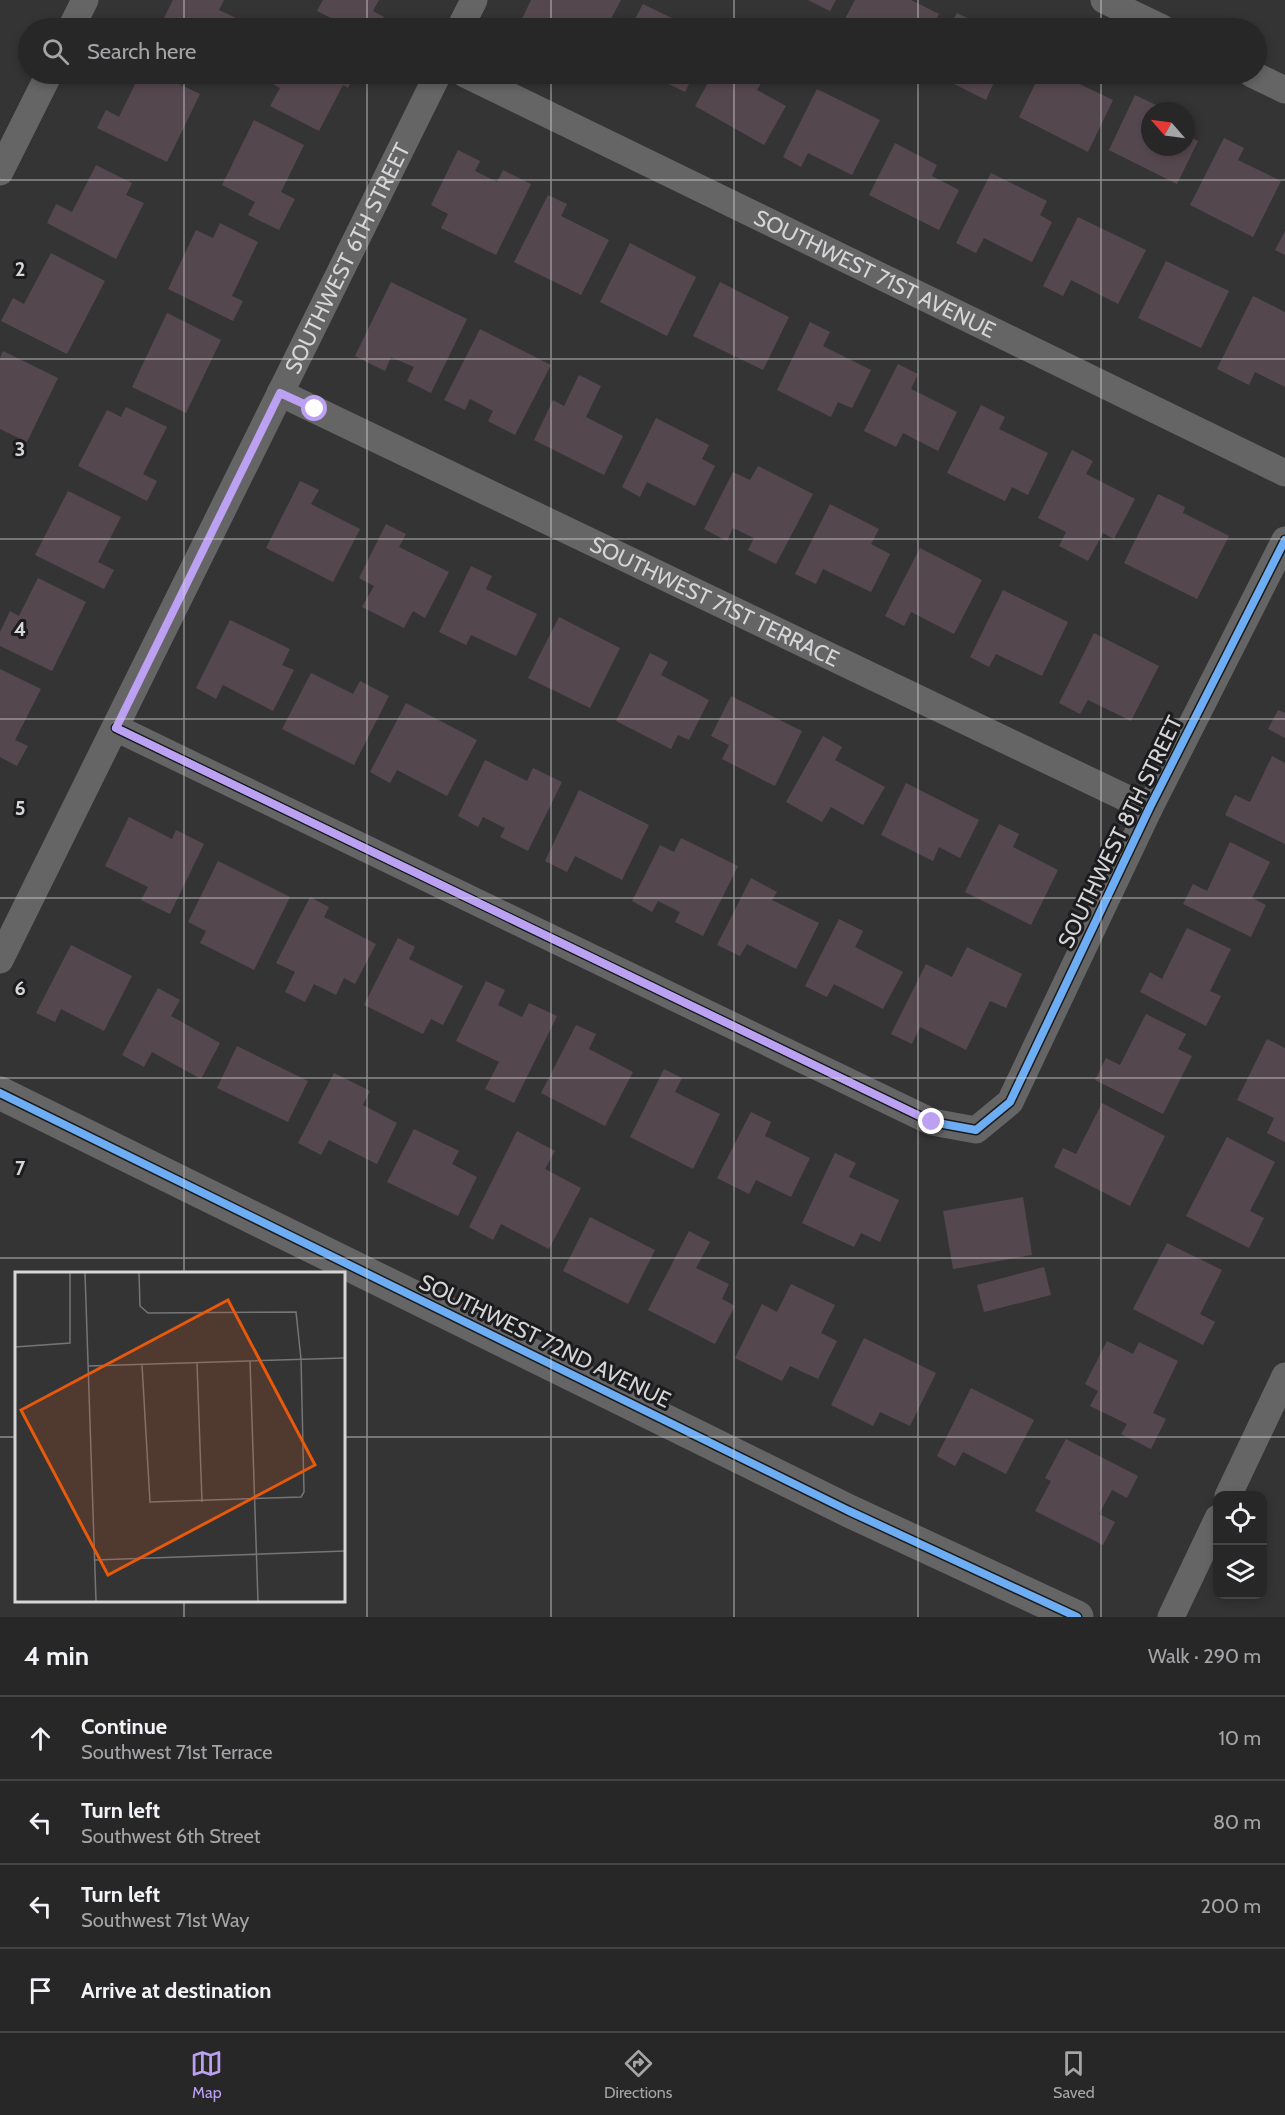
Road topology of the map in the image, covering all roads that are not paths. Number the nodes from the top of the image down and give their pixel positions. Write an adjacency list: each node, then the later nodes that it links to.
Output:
1 (85, 0): 4 (street)
2 (474, 0): 5 (street)
3 (1104, 0): 6 (street)
4 (76, 18)
5 (465, 18)
6 (1141, 18)
7 (1267, 81): 11 (street)
8 (44, 84): 12 (street)
9 (433, 84): 13 (street, SOUTHWEST 6TH STREET)
10 (486, 84): 14 (street, SOUTHWEST 71ST AVENUE)
11 (1285, 90)
12 (0, 172)
13 (280, 393): 16 (street, SOUTHWEST 6TH STREET); 17 (street, SOUTHWEST 71ST TERRACE)
14 (1285, 473)
15 (1285, 540): 17 (street, SOUTHWEST 8TH STREET)
16 (116, 728): 17 (street, SOUTHWEST 8TH STREET); 18 (street, SOUTHWEST 6TH STREET)
17 (1149, 809)
18 (0, 960)
19 (0, 1093): 23 (street, SOUTHWEST 72ND AVENUE)
20 (1285, 1376): 21 (street)
21 (1230, 1491)
22 (1213, 1529): 24 (street)
23 (1077, 1617)
24 (1171, 1617)

